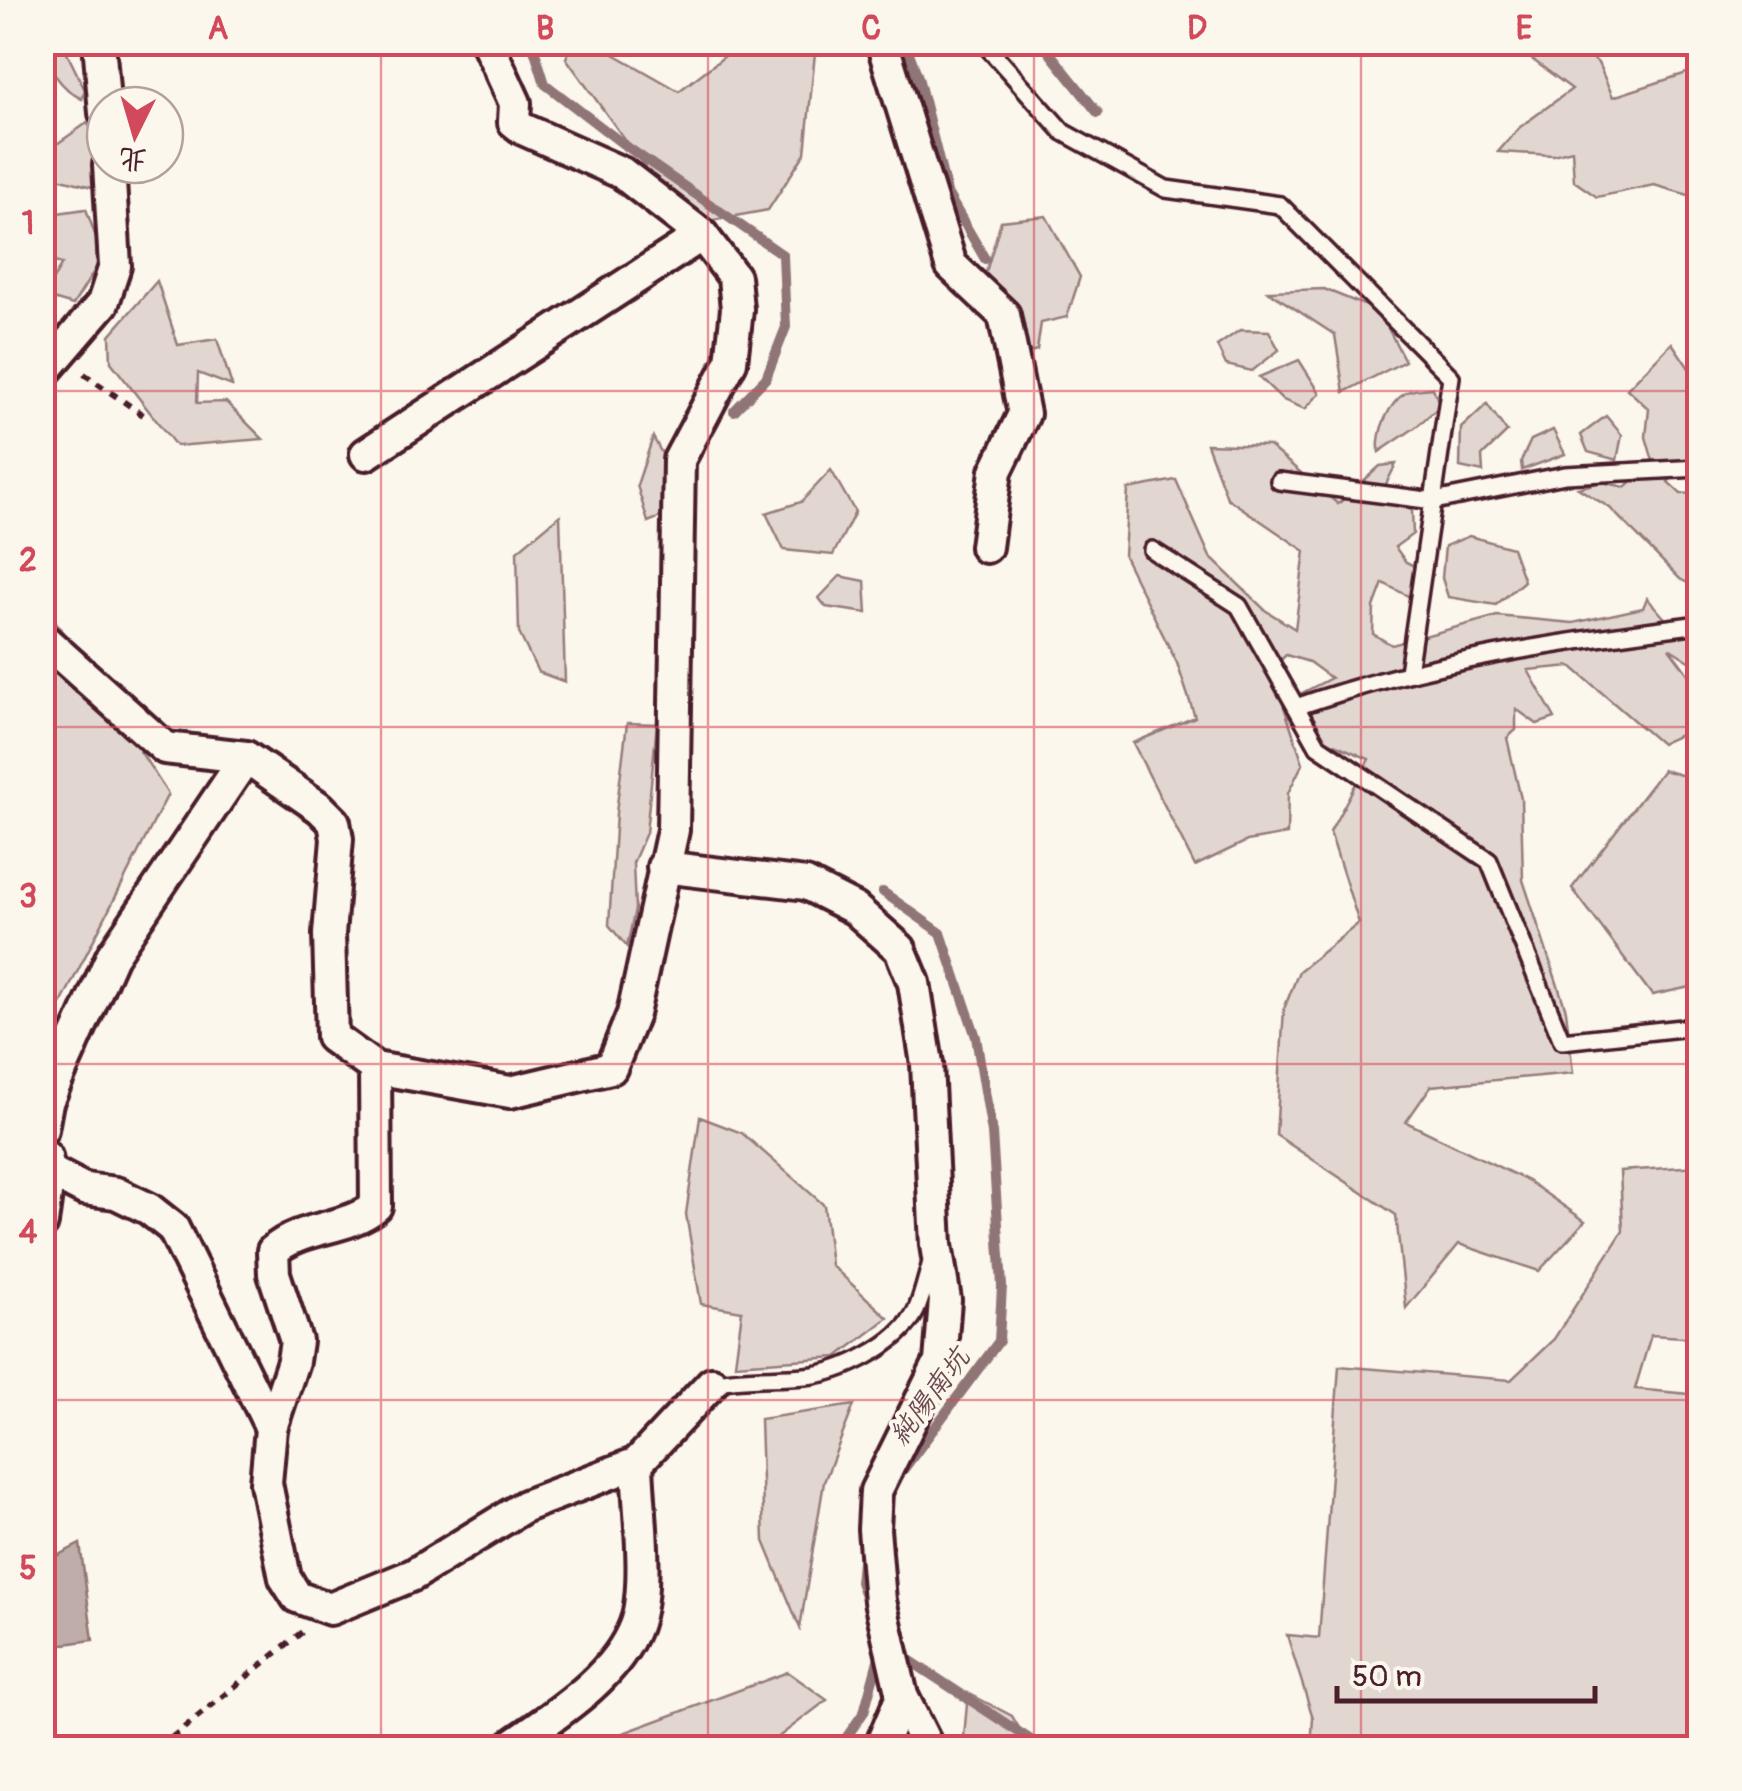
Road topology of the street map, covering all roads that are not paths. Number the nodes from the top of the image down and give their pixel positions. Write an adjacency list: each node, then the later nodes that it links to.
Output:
1 (99, 42): 5 (street)
2 (487, 42): 7 (street)
3 (882, 42): 13 (street)
4 (983, 42): 12 (lane)
5 (103, 85)
6 (110, 185): 8 (street)
7 (702, 236): 9 (street); 20 (street)
8 (50, 366)
9 (366, 454)
10 (1700, 468): 12 (lane)
11 (1278, 481): 12 (lane)
12 (1434, 500): 17 (lane)
13 (986, 547)
14 (1152, 550): 18 (lane)
15 (1700, 624): 17 (lane)
16 (42, 638): 19 (street)
17 (1408, 672): 18 (lane)
18 (1296, 707): 21 (lane)
19 (246, 757): 22 (street); 23 (street)
20 (662, 867): 22 (street); 26 (street)
21 (1700, 1026)
22 (376, 1068): 28 (street)
23 (42, 1129)
24 (46, 1156): 25 (street); 28 (street)
25 (42, 1223)
26 (936, 1246): 27 (lane); 30 (street)
27 (712, 1382): 29 (street)
28 (271, 1428): 29 (street)
29 (636, 1463): 31 (street)
30 (902, 1696): 32 (street); 33 (street)
31 (508, 1748)
32 (880, 1748)
33 (928, 1748)

